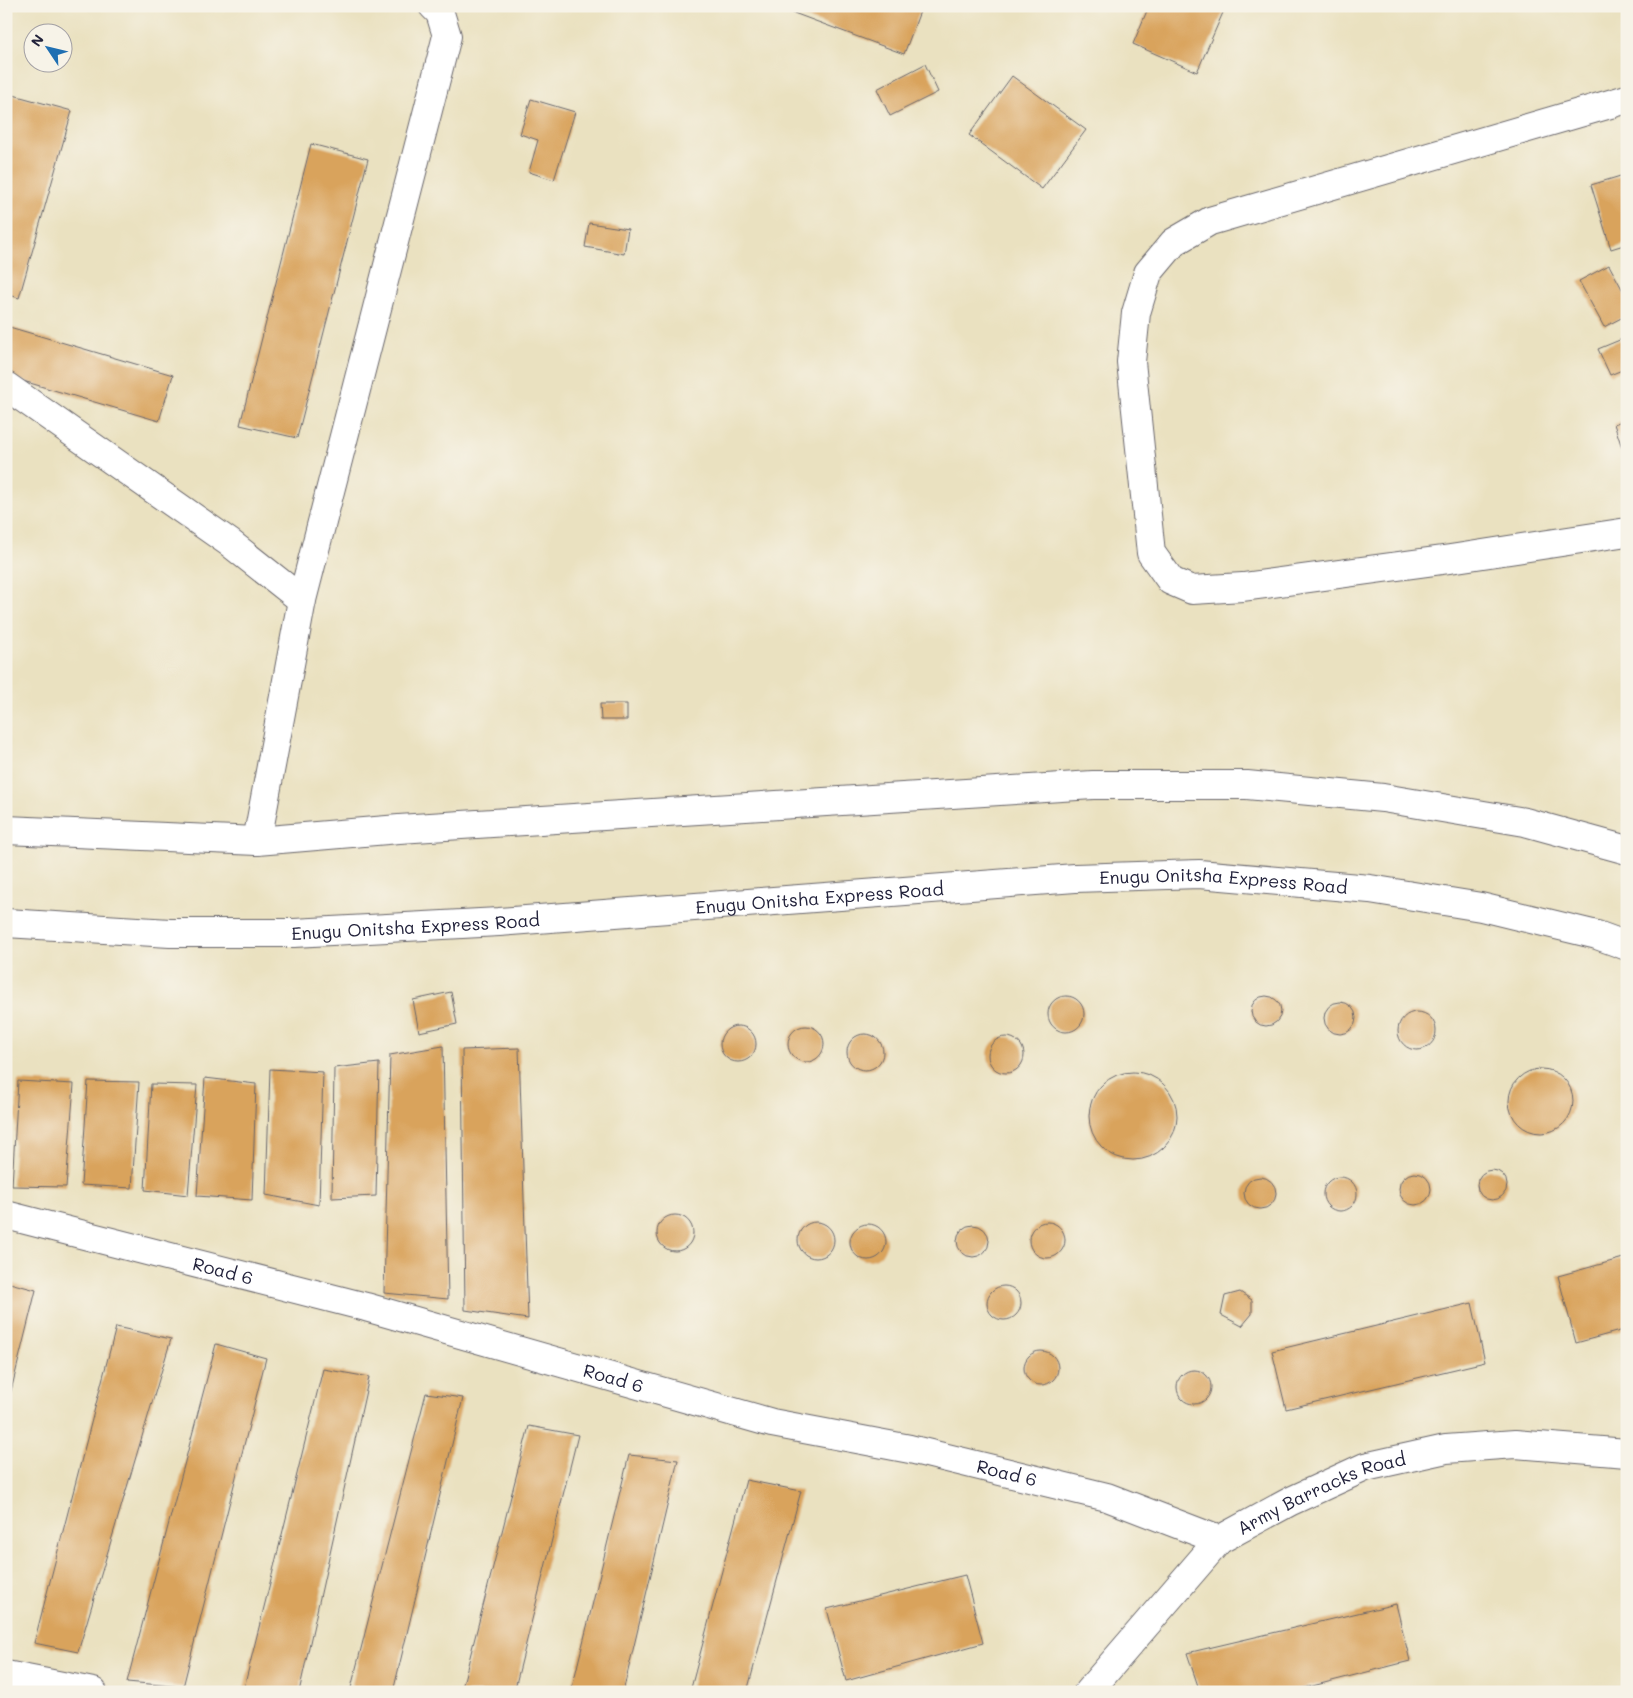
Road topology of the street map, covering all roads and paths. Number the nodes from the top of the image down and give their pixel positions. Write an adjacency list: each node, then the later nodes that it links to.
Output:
1 (433, 6): 5 (main road)
2 (1627, 99): 4 (main road)
3 (6, 386): 5 (main road)
4 (1627, 532)
5 (302, 600): 7 (main road)
6 (6, 830): 7 (main road)
7 (257, 841): 8 (main road)
8 (1627, 850)
9 (6, 922): 10 (main road, Enugu Onitsha Express Road)
10 (1627, 946)
11 (6, 1215): 13 (main road, Road 6)
12 (1627, 1453): 13 (main road, Army Barracks Road)
13 (1219, 1540): 16 (main road, Army Barracks Road)
14 (6, 1675): 15 (main road)
15 (93, 1692)
16 (1088, 1692)

